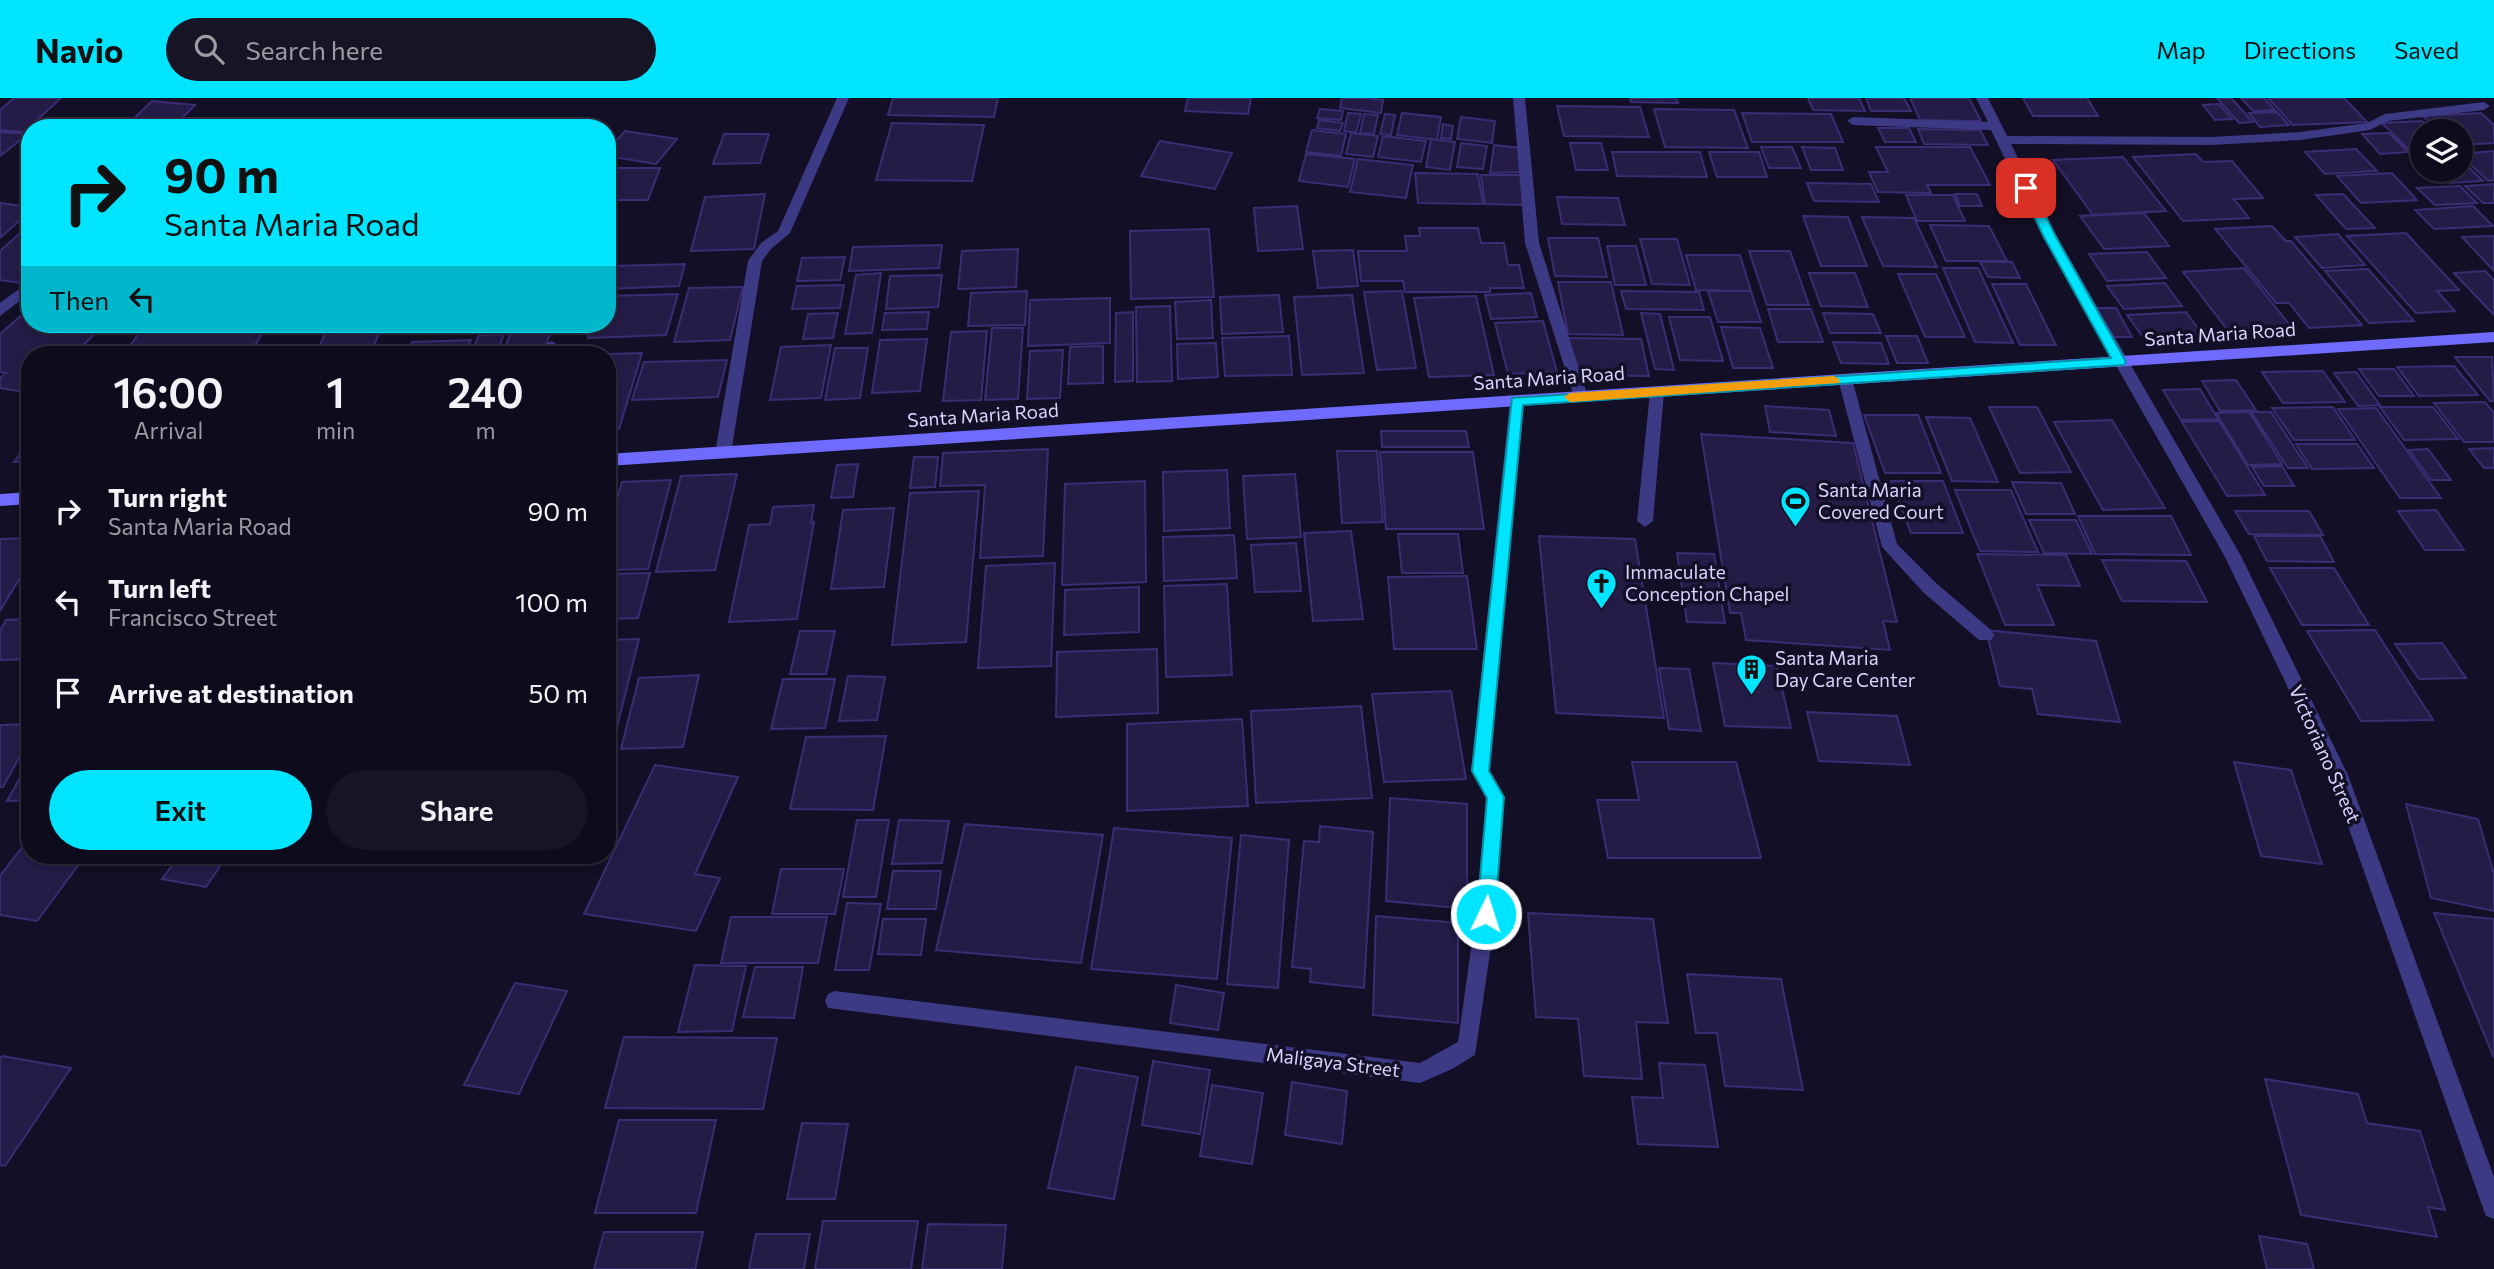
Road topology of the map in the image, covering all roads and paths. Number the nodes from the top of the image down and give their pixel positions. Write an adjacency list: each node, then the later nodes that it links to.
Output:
1 (843, 98): 16 (street)
2 (1519, 98): 14 (street)
3 (1982, 98): 6 (street, Victoriano Street)
4 (2484, 106): 7 (street)
5 (1853, 121): 6 (street)
6 (1996, 126): 7 (street, Victoriano Street)
7 (2002, 140): 11 (street, Victoriano Street)
8 (21, 293): 9 (street)
9 (0, 311)
10 (2494, 337): 11 (main road, Santa Maria Road)
11 (2120, 362): 12 (main road, Santa Maria Road); 23 (street, Victoriano Street)
12 (1845, 379): 13 (main road, Santa Maria Road); 21 (street)
13 (1657, 392): 14 (main road, Santa Maria Road); 20 (street)
14 (1581, 397): 15 (main road, Santa Maria Road)
15 (1517, 401): 16 (main road, Santa Maria Road); 22 (street, Maligaya Street)
16 (723, 453): 17 (main road, Santa Maria Road)
17 (616, 459)
18 (21, 499): 19 (main road)
19 (0, 500)
20 (1645, 521)
21 (1985, 635)
22 (835, 1001)
23 (2494, 1208)

